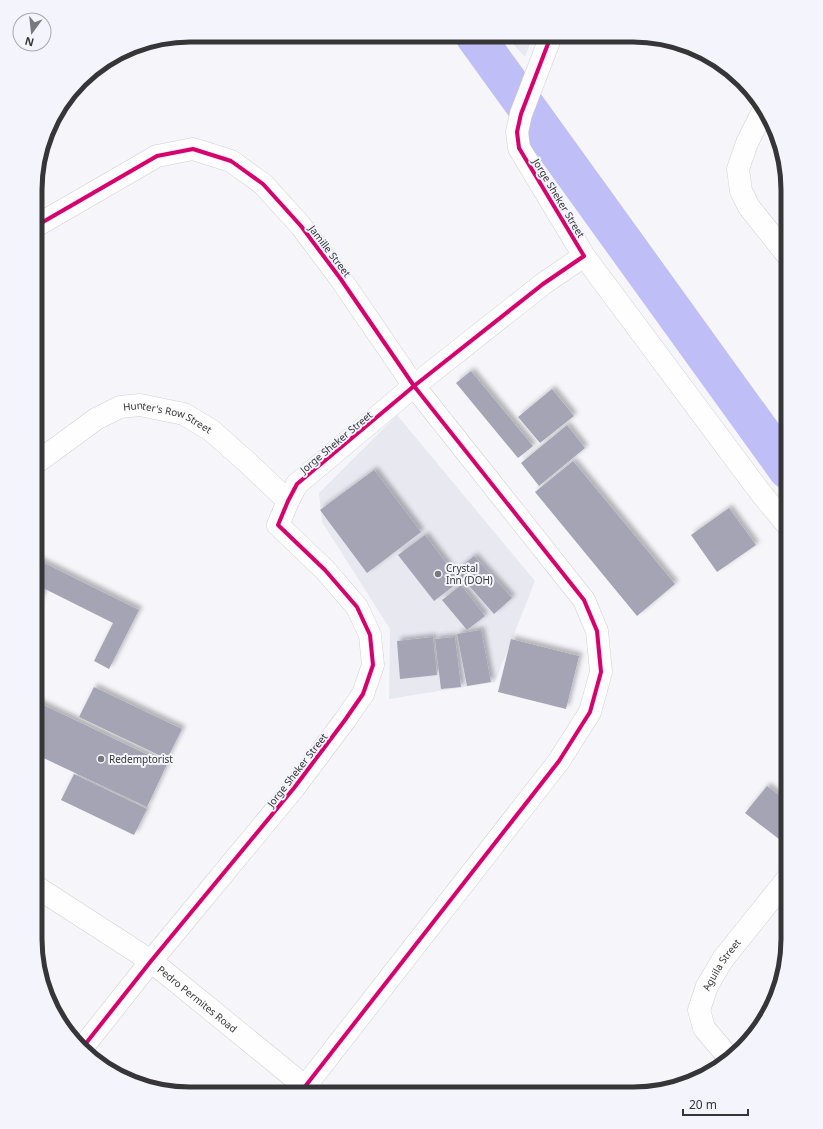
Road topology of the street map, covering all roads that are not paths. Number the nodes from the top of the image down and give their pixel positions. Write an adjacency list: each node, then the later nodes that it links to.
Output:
1 (550, 42): 5 (street, Jorge Sheker Street)
2 (761, 116): 4 (street)
3 (42, 223): 6 (street, Jamille Street)
4 (781, 247)
5 (584, 256): 6 (street, Jorge Sheker Street); 9 (street)
6 (414, 386): 8 (street, Jorge Sheker Street); 16 (street, Jamille Street)
7 (42, 459): 8 (street, Hunter's Row Street)
8 (288, 501): 12 (street, Jorge Sheker Street)
9 (781, 517)
10 (781, 887): 14 (street, Aguila Street)
11 (42, 891): 12 (street, Pedro Permites Road)
12 (151, 961): 13 (street, Jorge Sheker Street); 15 (street, Pedro Permites Road)
13 (85, 1044)
14 (726, 1054)
15 (301, 1087)
16 (309, 1087)

